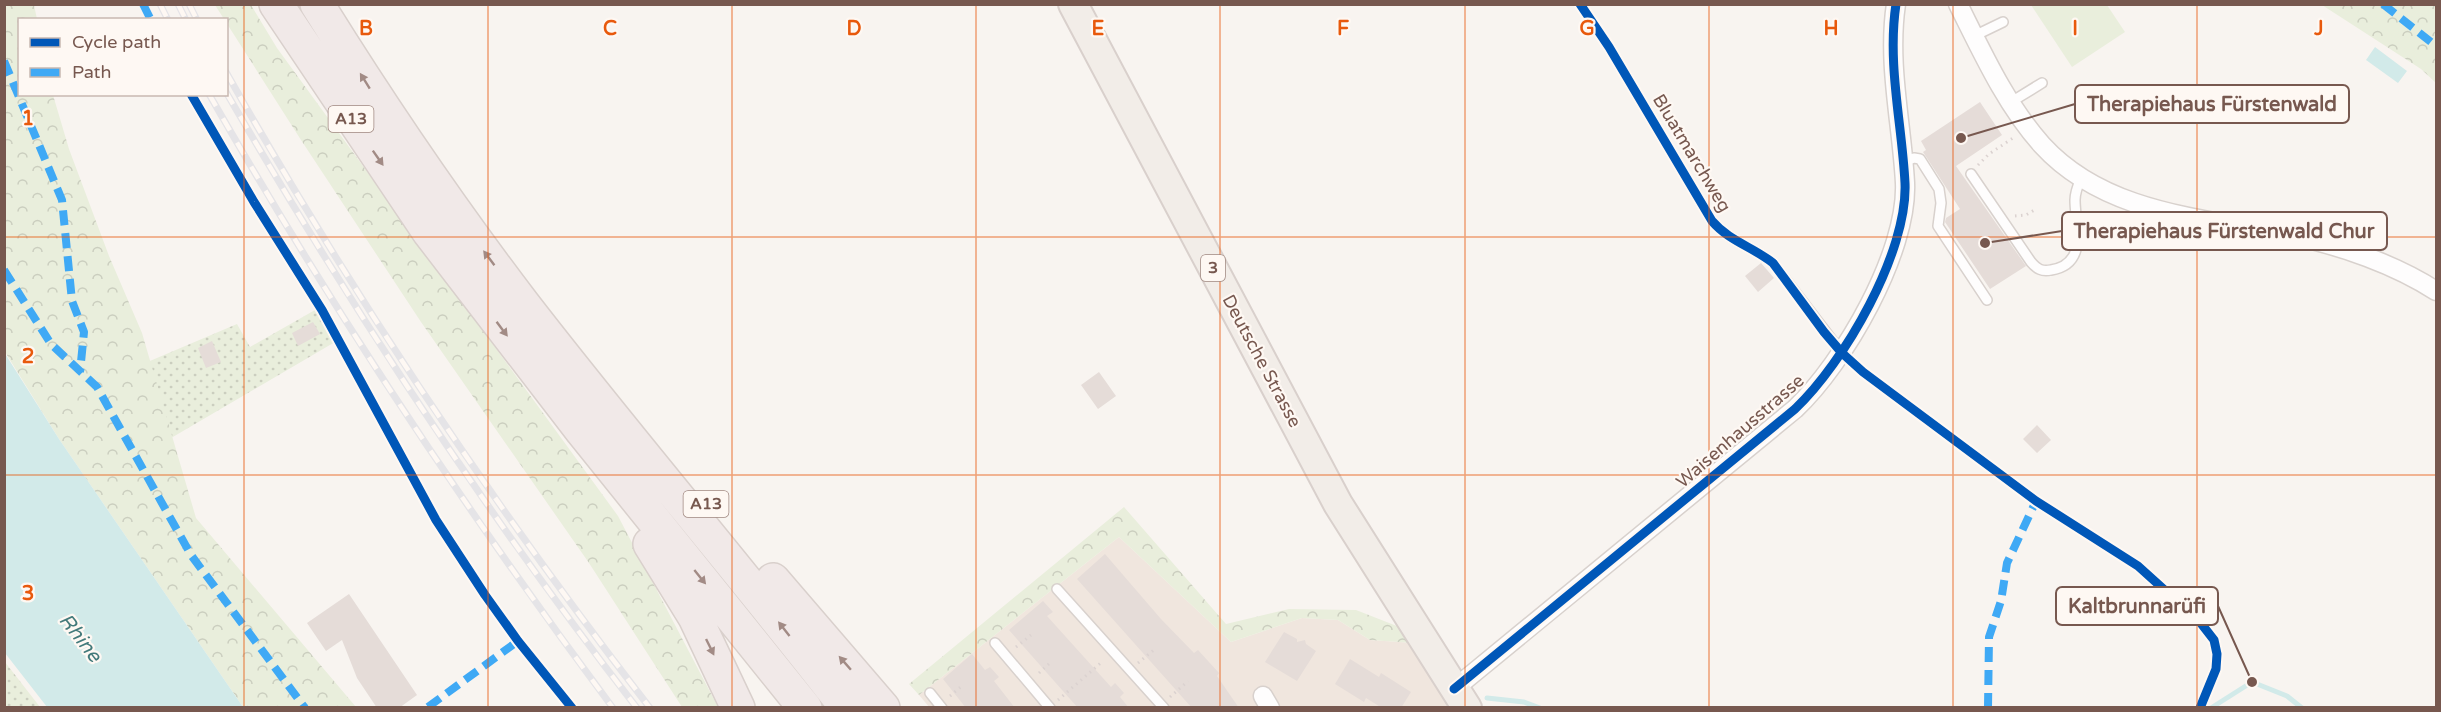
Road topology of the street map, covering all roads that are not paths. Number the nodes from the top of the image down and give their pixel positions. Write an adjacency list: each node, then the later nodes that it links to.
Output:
1 (276, 4): 18 (highway, A13, one-way to 18)
2 (317, 4): 16 (highway, A13, one-way to 2)
3 (1073, 4): 22 (main road, Deutsche Strasse / 3)
4 (1580, 4): 17 (lane, Bluatmarchweg)
5 (1896, 4): 11 (street, Waisenhausstrasse)
6 (1958, 4): 8 (street)
7 (2003, 22): 8 (lane)
8 (1974, 36): 10 (street)
9 (2042, 83): 10 (lane)
10 (2011, 102): 13 (street)
11 (1903, 162): 15 (lane); 17 (street, Waisenhausstrasse)
12 (1971, 174): 13 (lane)
13 (2081, 178): 14 (street)
14 (2436, 291)
15 (1987, 300)
16 (524, 305): 28 (highway, A13, one-way to 16); 29 (highway, A13, one-way to 16)
17 (1842, 353): 22 (street, Waisenhausstrasse)
18 (532, 368): 26 (highway, A13, one-way to 26); 27 (highway, A13, one-way to 27)
19 (1057, 589): 24 (lane)
20 (995, 643): 25 (lane)
21 (930, 693): 23 (lane)
22 (1461, 698)
23 (940, 706)
24 (1163, 706)
25 (1050, 707)
26 (738, 708)
27 (806, 708)
28 (847, 708)
29 (883, 708)

